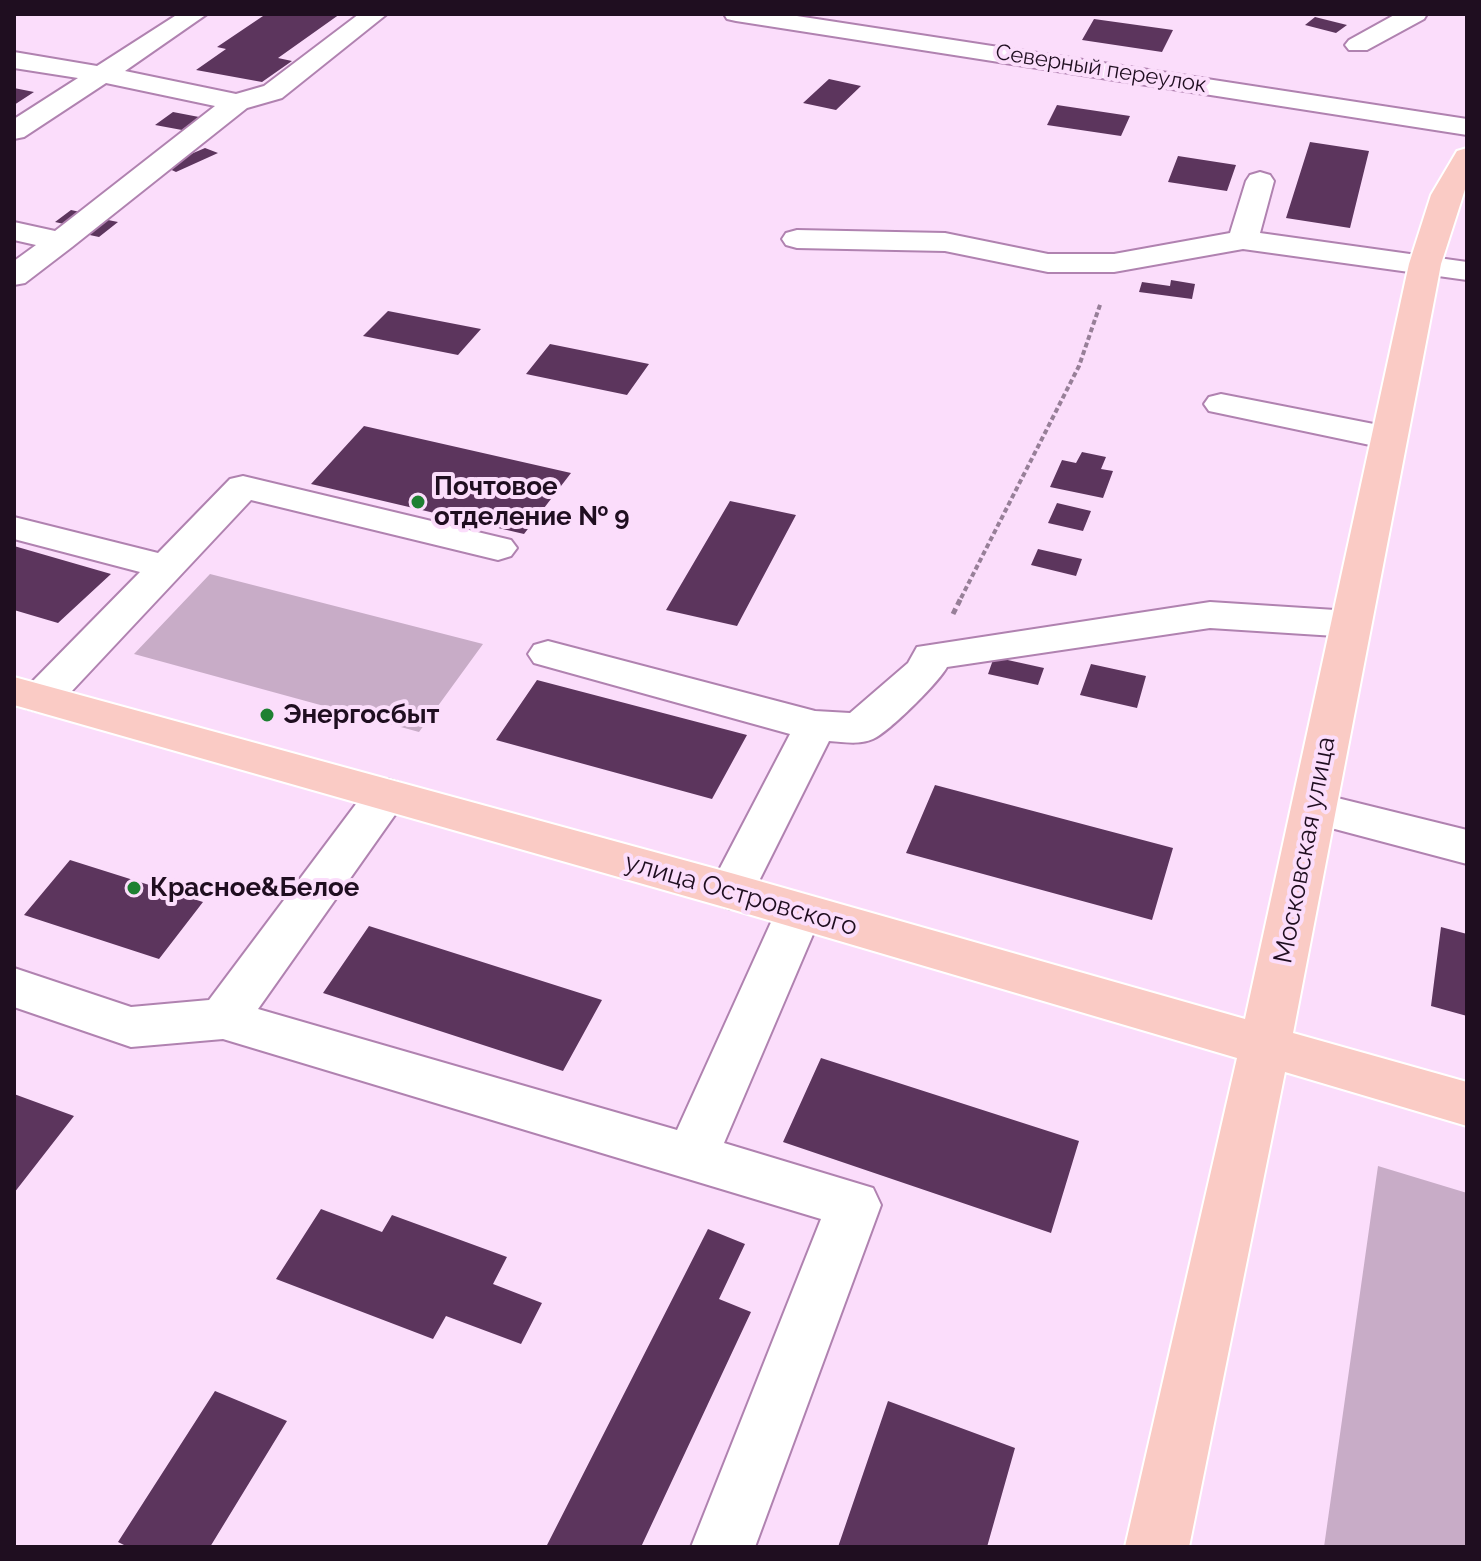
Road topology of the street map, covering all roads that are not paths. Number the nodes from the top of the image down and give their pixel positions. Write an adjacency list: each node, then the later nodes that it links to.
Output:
1 (195, 14): 7 (street)
2 (375, 14): 8 (street)
3 (736, 14): 9 (street, Северный переулок)
4 (1415, 14): 5 (street)
5 (1358, 45)
6 (14, 60): 7 (street)
7 (101, 74): 8 (street); 10 (street)
8 (237, 102): 16 (street)
9 (1467, 127)
10 (14, 131)
11 (1467, 157): 17 (main road, Московская улица)
12 (1260, 181): 15 (street)
13 (14, 231): 16 (street)
14 (797, 239): 15 (street)
15 (1243, 240): 17 (street)
16 (61, 241): 19 (street)
17 (1425, 264): 18 (street); 21 (main road, Московская улица)
18 (1467, 271)
19 (14, 276)
20 (1221, 404): 21 (street)
21 (1389, 438): 25 (main road, Московская улица)
22 (14, 528): 24 (street)
23 (498, 548): 24 (street)
24 (167, 567): 27 (street)
25 (1351, 624): 28 (street); 30 (main road, Московская улица)
26 (548, 654): 28 (street)
27 (27, 695): 29 (main road, улица Островского)
28 (815, 726): 32 (street)
29 (387, 795): 32 (main road, улица Островского); 35 (street)
30 (1313, 808): 31 (street); 36 (main road, Московская улица)
31 (1467, 847)
32 (731, 891): 33 (main road, улица Островского)
33 (799, 911): 36 (main road, улица Островского); 38 (street)
34 (14, 987): 35 (street)
35 (223, 1019): 38 (street)
36 (1265, 1045): 37 (main road, улица Островского); 40 (main road, Московская улица)
37 (1467, 1104)
38 (691, 1157): 39 (street)
39 (723, 1547)
40 (1157, 1547)

